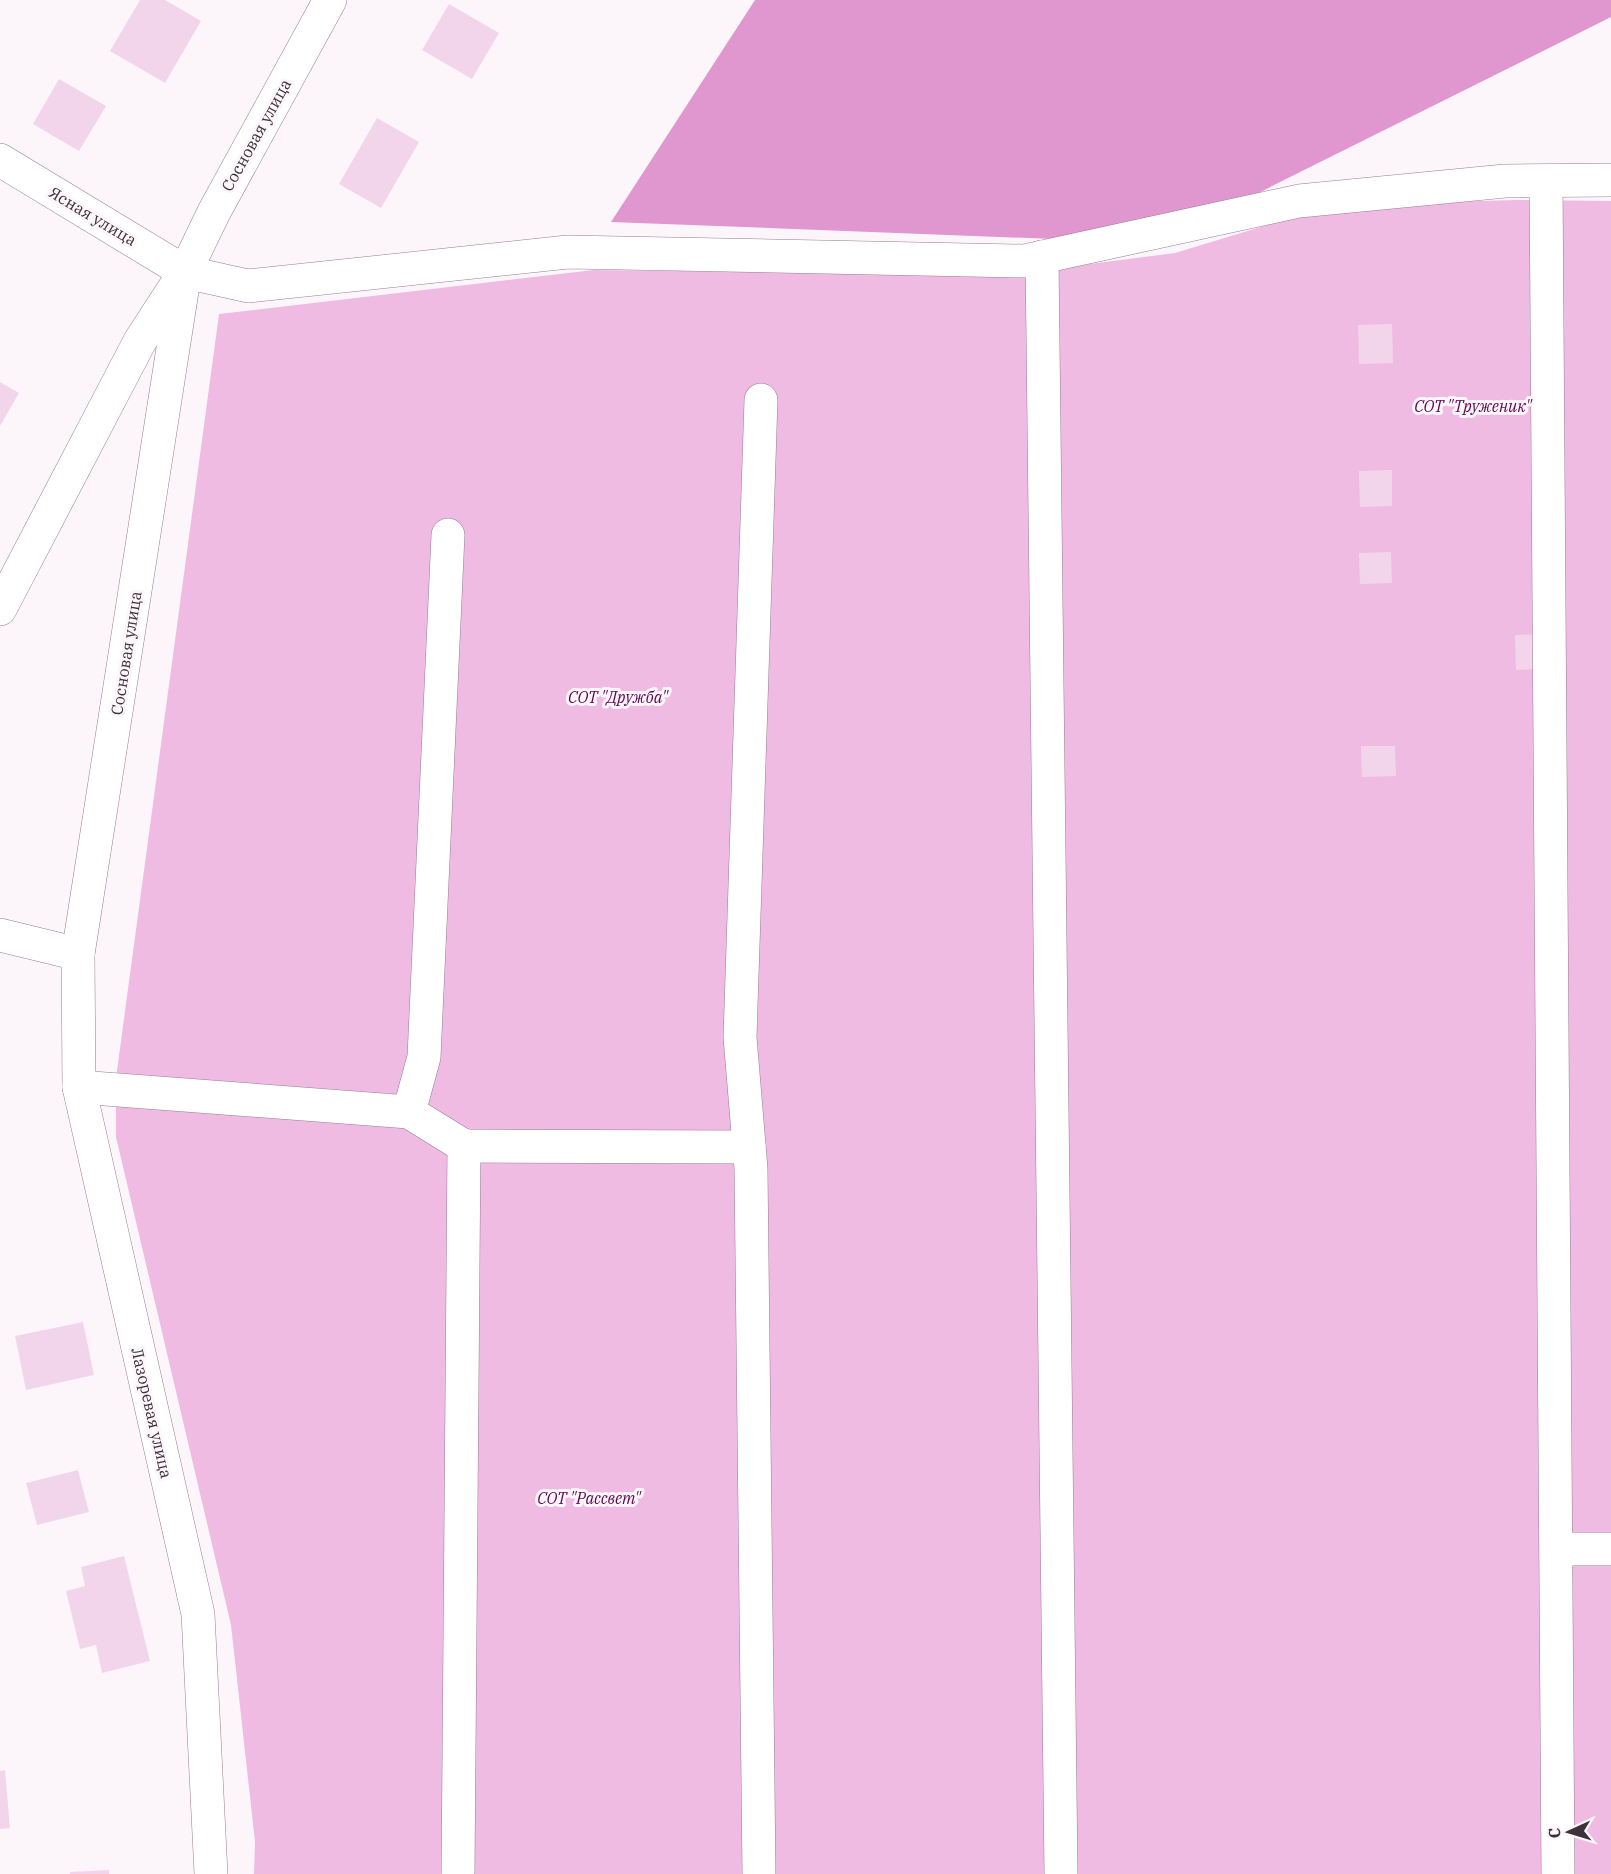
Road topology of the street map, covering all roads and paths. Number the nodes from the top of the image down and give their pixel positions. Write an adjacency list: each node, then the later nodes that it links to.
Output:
1 (330, 0): 6 (street, Сосновая улица)
2 (0, 160): 6 (street, Ясная улица)
3 (1611, 180): 4 (street, Ясная улица)
4 (1546, 181): 5 (street, Ясная улица); 16 (street)
5 (1042, 257): 6 (street, Ясная улица); 21 (street)
6 (185, 272): 9 (street, Сосновая улица); 11 (street, Сосновая улица)
7 (761, 400): 15 (street)
8 (448, 535): 13 (street)
9 (0, 609)
10 (0, 935): 11 (street)
11 (78, 954): 12 (street, Лазоревая улица)
12 (79, 1087): 13 (street); 18 (street, Лазоревая улица)
13 (409, 1113): 14 (street)
14 (464, 1146): 15 (street); 19 (street)
15 (749, 1147): 20 (street)
16 (1557, 1549): 17 (street); 22 (street)
17 (1611, 1549)
18 (211, 1874)
19 (458, 1874)
20 (759, 1874)
21 (1061, 1874)
22 (1558, 1874)

